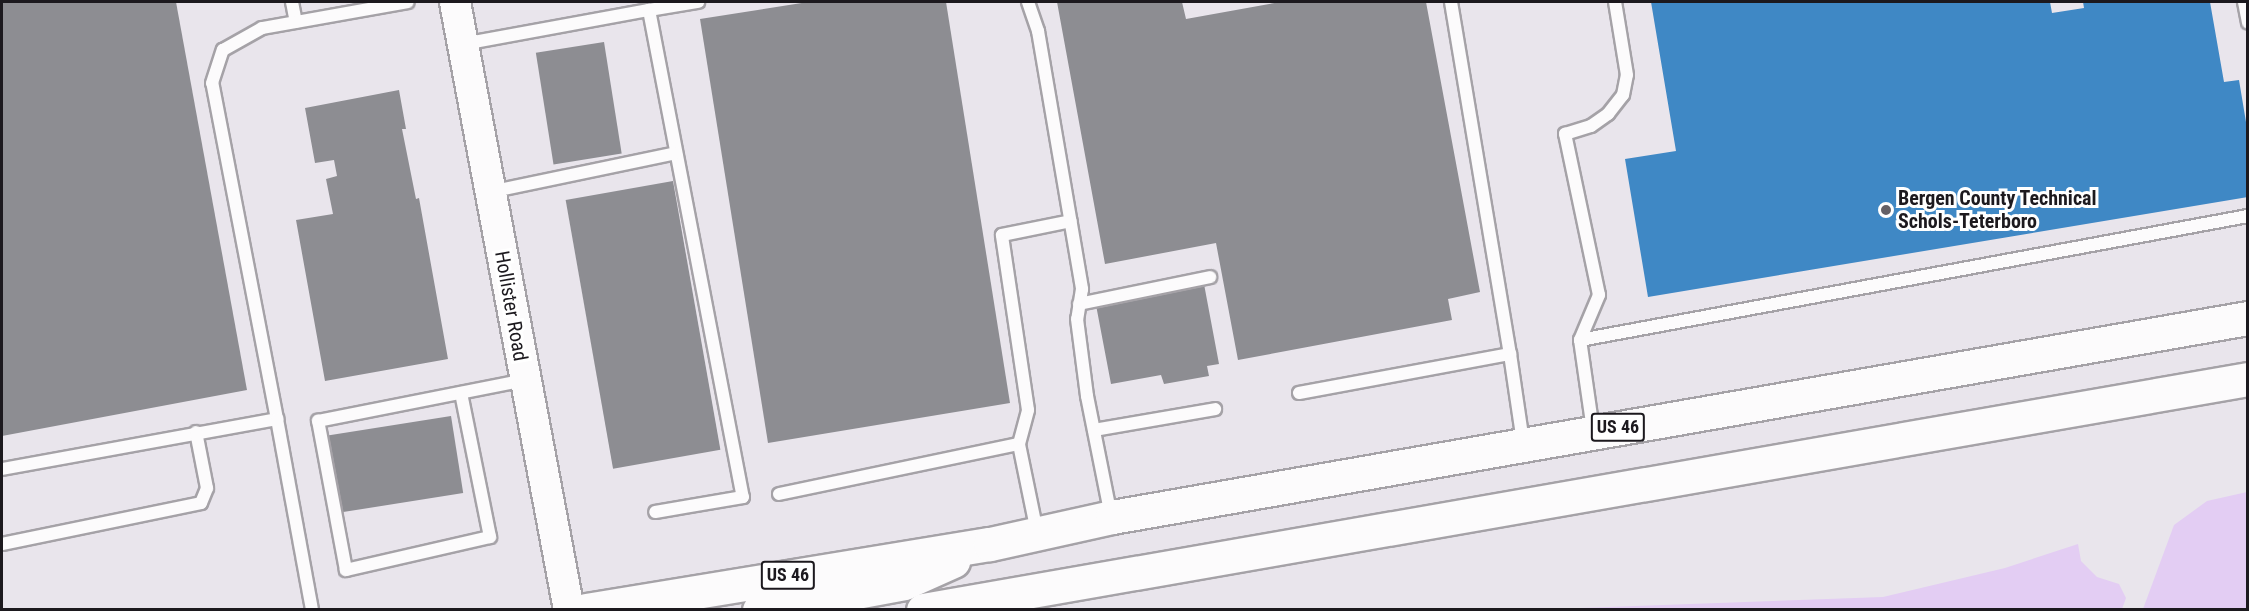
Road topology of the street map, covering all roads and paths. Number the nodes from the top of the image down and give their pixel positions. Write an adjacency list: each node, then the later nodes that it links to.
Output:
1 (292, 2): 10 (lane)
2 (408, 2): 10 (lane)
3 (455, 2): 12 (street, Hollister Road)
4 (698, 2): 9 (lane)
5 (1028, 2): 16 (lane)
6 (1451, 2): 21 (lane)
7 (1614, 2): 20 (lane)
8 (2244, 2): 11 (lane)
9 (649, 10): 12 (lane); 13 (lane)
10 (296, 22): 27 (lane)
11 (2247, 23)
12 (463, 44): 14 (street, Hollister Road)
13 (676, 153): 14 (lane); 35 (lane)
14 (490, 192): 23 (street, Hollister Road)
15 (2247, 216): 20 (lane)
16 (1071, 221): 18 (lane); 31 (lane)
17 (1210, 277): 18 (lane)
18 (1079, 304): 28 (lane)
19 (2247, 318): 30 (highway, US 46)
20 (1580, 340): 30 (lane)
21 (1510, 354): 25 (lane); 32 (lane)
22 (2247, 379): 44 (highway)
23 (525, 380): 24 (lane); 41 (street, Hollister Road)
24 (461, 393): 24 (lane)
25 (1299, 393)
26 (1215, 409): 28 (lane)
27 (277, 419): 29 (lane); 40 (lane)
28 (1094, 430): 36 (lane)
29 (196, 432): 33 (lane); 38 (lane)
30 (1593, 432): 32 (highway, US 46)
31 (1020, 444): 34 (lane); 37 (lane)
32 (1524, 444): 36 (highway, US 46)
33 (2, 469)
34 (779, 494)
35 (655, 512)
36 (1112, 517): 37 (highway, US 46)
37 (1037, 533): 39 (highway, US 46)
38 (2, 544)
39 (990, 544): 42 (highway, US 46); 43 (highway)
40 (312, 609)
41 (569, 609)
42 (586, 609)
43 (759, 609)
44 (923, 609)

